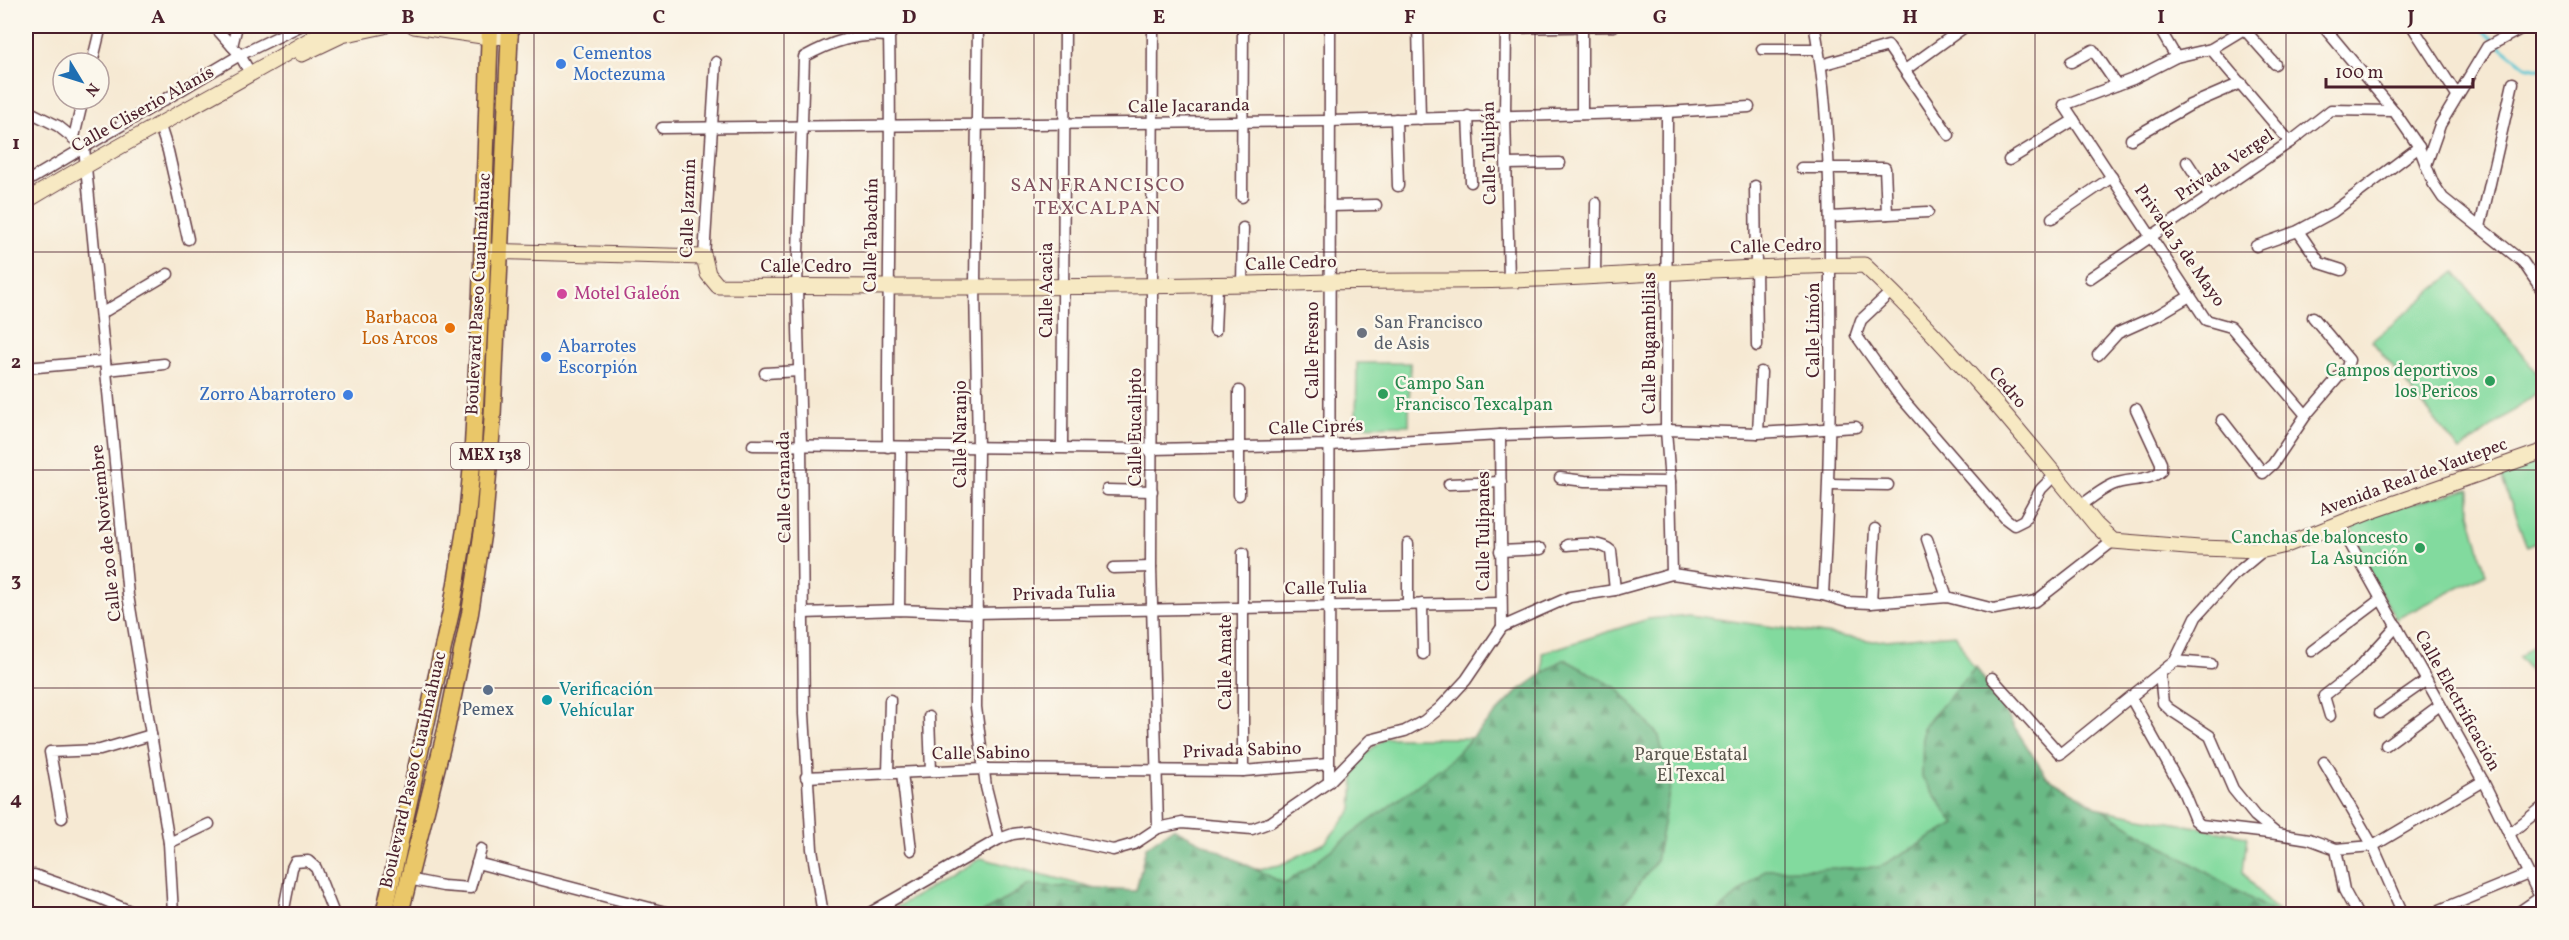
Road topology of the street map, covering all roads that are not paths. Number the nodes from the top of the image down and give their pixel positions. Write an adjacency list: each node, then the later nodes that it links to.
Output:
1 (101, 26): 30 (street)
2 (214, 26): 31 (street)
3 (237, 26): 31 (street)
4 (300, 26): 31 (street, Calle Cliserio Alanís)
5 (333, 26): 32 (street, Calle Cliserio Alanís)
6 (384, 26): 32 (street, Calle Cliserio Alanís)
7 (414, 26): 24 (street)
8 (897, 26): 26 (street)
9 (978, 26): 58 (street, Calle Naranjo)
10 (1065, 26): 59 (street, Calle Acacia)
11 (1153, 26): 60 (street, Calle Eucalipto)
12 (1243, 26): 57 (street)
13 (1330, 26): 55 (street, Calle Fresno)
14 (1419, 26): 53 (street)
15 (1614, 26): 22 (street)
16 (1966, 26): 38 (street)
17 (2158, 26): 33 (street)
18 (2323, 26): 47 (street)
19 (2412, 26): 43 (street)
20 (2526, 26): 43 (street)
21 (1506, 27): 22 (street); 50 (street, Calle Tulipán)
22 (1582, 27): 49 (street)
23 (1815, 29): 28 (street, Calle Limón)
24 (489, 31): 25 (street); 100 (main road, Boulevard Paseo Cuauhnáhuac / MEX 138)
25 (510, 31): 101 (main road, Boulevard Paseo Cuauhnáhuac / MEX 138)
26 (889, 36): 61 (street, Calle Granada); 62 (street, Calle Tabachín)
27 (1762, 48): 28 (street)
28 (1819, 49): 37 (street, Calle Limón)
29 (2211, 49): 33 (street); 36 (street); 41 (street)
30 (95, 51)
31 (236, 51): 39 (street); 69 (street, Calle Cliserio Alanís)
32 (282, 57): 39 (street, Calle Cliserio Alanís)
33 (2176, 57): 42 (street)
34 (716, 62): 63 (street, Calle Jazmín)
35 (2071, 62): 42 (street)
36 (2274, 64)
37 (1821, 65): 38 (street); 78 (street, Calle Limón)
38 (1905, 70): 65 (street)
39 (250, 73): 56 (street, Calle Cliserio Alanís)
40 (2513, 82): 94 (street)
41 (2241, 83): 67 (street); 68 (street)
42 (2117, 85): 54 (street, Privada 3 de Mayo)
43 (2457, 95): 76 (street)
44 (1749, 107): 48 (street, Calle Jacaranda)
45 (26, 110): 66 (street)
46 (80, 111): 66 (street)
47 (2394, 111): 68 (street, Privada Vergel); 70 (street)
48 (1667, 112): 49 (street, Calle Jacaranda); 107 (street, Calle Bugambilias)
49 (1582, 114): 50 (street, Calle Jacaranda)
50 (1505, 115): 51 (street, Calle Jacaranda); 75 (street, Calle Tulipán)
51 (1468, 116): 53 (street, Calle Jacaranda); 81 (street)
52 (1396, 119): 53 (street, Calle Jacaranda); 55 (street, Calle Jacaranda); 82 (street)
53 (1420, 119)
54 (2074, 120): 71 (street); 79 (street, Privada 3 de Mayo)
55 (1330, 121): 57 (street, Calle Jacaranda); 89 (street, Calle Fresno)
56 (159, 123): 74 (street, Calle Cliserio Alanís); 98 (street)
57 (1243, 123): 60 (street, Calle Jacaranda); 84 (street)
58 (977, 124): 59 (street, Calle Jacaranda); 62 (street, Calle Jacaranda); 116 (street, Calle Naranjo)
59 (1064, 124): 60 (street, Calle Jacaranda); 117 (street, Calle Acacia)
60 (1153, 124): 120 (street, Calle Eucalipto)
61 (800, 125): 62 (street, Calle Jacaranda); 63 (street, Calle Jacaranda); 119 (street, Calle Granada)
62 (891, 126): 115 (street, Calle Tabachín)
63 (712, 127): 64 (street, Calle Jacaranda); 102 (street, Calle Jazmín)
64 (662, 128)
65 (1949, 135)
66 (74, 137): 69 (street)
67 (2131, 139)
68 (2290, 142): 85 (street, Privada Vergel)
69 (84, 147): 74 (street, Calle 20 de Noviembre); 80 (street, Calle Cliserio Alanís)
70 (2419, 147): 76 (street); 96 (street)
71 (2009, 160)
72 (2187, 162): 85 (street)
73 (1560, 163): 75 (street)
74 (87, 164): 86 (street, Calle Cliserio Alanís); 124 (street, Calle 20 de Noviembre)
75 (1507, 164): 111 (street, Calle Tulipán)
76 (2426, 165): 94 (street)
77 (1801, 168): 78 (street)
78 (1828, 168): 91 (street); 92 (street, Calle Limón)
79 (2112, 177): 93 (street); 97 (street, Privada 3 de Mayo)
80 (26, 182)
81 (1471, 182)
82 (1398, 186)
83 (1755, 186): 105 (street)
84 (1242, 197)
85 (2210, 197): 97 (street, Privada Vergel)
86 (26, 201)
87 (1596, 203): 109 (street)
88 (1376, 205): 89 (street)
89 (1330, 206): 112 (street, Calle Fresno)
90 (1928, 212): 91 (street)
91 (1887, 214): 92 (street)
92 (1830, 217): 103 (street, Calle Limón)
93 (2052, 218)
94 (2480, 227): 122 (street)
95 (1243, 228): 118 (street)
96 (2298, 231): 99 (street); 106 (street)
97 (2150, 237): 110 (street, Privada Vergel); 123 (street, Privada 3 de Mayo)
98 (188, 239)
99 (2256, 246)
100 (482, 251): 101 (street); 242 (main road, Boulevard Paseo Cuauhnáhuac / MEX 138)
101 (501, 252): 102 (street); 235 (main road, Boulevard Paseo Cuauhnáhuac / MEX 138)
102 (704, 257): 114 (street, Calle Jazmín)
103 (1830, 265): 104 (street, Calle Cedro); 105 (street, Calle Cedro); 141 (street, Calle Limón)
104 (1864, 265): 121 (street, Cedro)
105 (1758, 267): 107 (street, Calle Cedro); 127 (street)
106 (2342, 270)
107 (1667, 271): 109 (street, Calle Cedro); 140 (street, Calle Bugambilias)
108 (168, 274): 124 (street)
109 (1595, 275): 111 (street, Calle Cedro)
110 (2090, 278)
111 (1509, 280): 112 (street, Calle Cedro)
112 (1330, 282): 118 (street, Calle Cedro); 146 (street, Calle Fresno)
113 (1216, 285): 118 (street, Calle Cedro); 120 (street, Calle Cedro); 126 (street)
114 (718, 286): 119 (street, Calle Cedro)
115 (887, 286): 116 (street, Calle Cedro); 119 (street, Calle Cedro); 147 (street, Calle Tabachín)
116 (975, 286): 117 (street, Calle Cedro); 151 (street, Calle Naranjo)
117 (1064, 286): 120 (street, Calle Cedro); 149 (street, Calle Acacia)
118 (1242, 286)
119 (797, 287): 132 (street, Calle Granada)
120 (1153, 287): 152 (street, Calle Eucalipto)
121 (1892, 291): 154 (street, Cedro); 154 (street)
122 (2544, 293)
123 (2190, 296): 128 (street); 137 (street, Privada 3 de Mayo)
124 (102, 313): 130 (street, Calle 20 de Noviembre)
125 (2313, 317): 137 (street)
126 (1215, 331)
127 (1757, 346)
128 (2098, 356)
129 (164, 364): 130 (street)
130 (106, 365): 131 (street); 207 (street, Calle 20 de Noviembre)
131 (26, 368)
132 (799, 372): 134 (street); 145 (street, Calle Granada)
133 (1761, 372): 142 (street)
134 (765, 373)
135 (1239, 391): 150 (street)
136 (2136, 408): 164 (street)
137 (2306, 416): 138 (street)
138 (2222, 420)
139 (1856, 428): 141 (street, Calle Ciprés)
140 (1666, 430): 142 (street, Calle Ciprés); 143 (street, Calle Ciprés); 157 (street, Calle Bugambilias)
141 (1831, 430): 142 (street, Calle Ciprés); 159 (street, Calle Limón)
142 (1758, 433)
143 (1500, 435): 146 (street, Calle Ciprés); 156 (street, Calle Tulipanes)
144 (753, 445): 145 (street, Calle Ciprés)
145 (801, 445): 147 (street, Calle Ciprés); 190 (street, Calle Granada)
146 (1329, 445): 150 (street, Calle Ciprés); 186 (street, Calle Fresno)
147 (888, 447): 148 (street, Calle Ciprés)
148 (901, 447): 151 (street, Calle Ciprés); 189 (street)
149 (1062, 447): 151 (street, Calle Ciprés); 152 (street, Calle Ciprés)
150 (1239, 447): 152 (street, Calle Ciprés); 163 (street)
151 (978, 448): 191 (street, Calle Naranjo)
152 (1153, 449): 162 (street, Calle Eucalipto)
153 (2544, 452): 165 (street, Avenida Real de Yautepec)
154 (2055, 475): 164 (street, Cedro)
155 (1560, 478): 157 (street)
156 (1501, 482): 158 (street); 173 (street, Calle Tulipanes)
157 (1670, 482): 177 (street, Calle Bugambilias)
158 (1449, 484)
159 (1830, 484): 160 (street); 179 (street, Calle Limón)
160 (1888, 485)
161 (1107, 490): 162 (street)
162 (1152, 491): 175 (street, Calle Eucalipto)
163 (1239, 495)
164 (2080, 506): 168 (street, Cedro)
165 (2339, 524): 172 (street, Avenida Real de Yautepec); 181 (street, Calle Electrificación)
166 (1875, 529): 183 (street)
167 (1927, 539): 180 (street)
168 (2113, 541): 172 (street, Avenida Real de Yautepec); 180 (street)
169 (1408, 544): 184 (street)
170 (1567, 545): 178 (street)
171 (1541, 549): 173 (street)
172 (2264, 550): 196 (street)
173 (1500, 551): 182 (street, Calle Tulipanes)
174 (1243, 553): 187 (street, Calle Amate)
175 (1151, 567): 176 (street); 188 (street, Calle Eucalipto)
176 (1113, 568)
177 (1672, 573): 178 (street); 179 (street)
178 (1615, 590): 193 (street)
179 (1823, 595): 183 (street)
180 (1947, 597): 183 (street)
181 (2381, 599): 192 (street, Calle Electrificación); 194 (street)
182 (1500, 603): 185 (street, Calle Tulia); 193 (street, Calle Tulipanes)
183 (1871, 603)
184 (1408, 604): 185 (street, Calle Tulia); 186 (street, Calle Tulia)
185 (1422, 604): 195 (street)
186 (1331, 605): 187 (street, Calle Tulia); 210 (street, Calle Fresno)
187 (1242, 607): 188 (street, Calle Tulia); 214 (street, Calle Amate)
188 (1152, 608): 191 (street, Privada Tulia); 211 (street, Calle Eucalipto)
189 (899, 610): 190 (street); 191 (street)
190 (803, 613): 217 (street, Calle Granada)
191 (976, 613): 212 (street, Calle Naranjo)
192 (2397, 626): 200 (street, Calle Electrificación); 205 (street)
193 (1502, 627): 219 (street)
194 (2312, 651)
195 (1423, 654)
196 (2175, 661): 197 (street); 198 (street)
197 (2211, 664)
198 (2160, 674): 201 (street); 224 (street)
199 (1992, 678): 201 (street)
200 (2427, 680): 203 (street, Calle Electrificación); 204 (street)
201 (2131, 698): 224 (street)
202 (890, 700): 215 (street)
203 (2440, 705): 208 (street); 218 (street, Calle Electrificación)
204 (2380, 713)
205 (2330, 716)
206 (930, 717): 213 (street)
207 (151, 735): 221 (street); 227 (street, Calle 20 de Noviembre)
208 (2386, 745)
209 (2324, 762): 228 (street)
210 (1329, 764): 214 (street, Privada Sabino); 219 (street, Calle Fresno)
211 (1157, 769): 212 (street, Calle Sabino); 214 (street, Privada Sabino); 223 (street, Calle Eucalipto)
212 (983, 770): 213 (street, Calle Sabino); 226 (street, Calle Naranjo)
213 (931, 771): 216 (street, Calle Sabino)
214 (1243, 771)
215 (888, 773): 216 (street, Calle Sabino); 217 (street, Calle Sabino)
216 (902, 773): 231 (street)
217 (806, 777): 245 (street, Calle Granada)
218 (2483, 781): 225 (street, Calle Electrificación); 228 (street)
219 (1329, 782): 223 (street)
220 (2544, 806): 225 (street)
221 (62, 818)
222 (209, 824): 227 (street)
223 (1158, 828): 226 (street)
224 (2277, 834): 230 (street)
225 (2509, 834): 233 (street, Calle Electrificación)
226 (999, 839): 246 (street)
227 (169, 843): 239 (street, Calle 20 de Noviembre)
228 (2373, 846): 230 (street); 248 (street)
229 (481, 849): 232 (street)
230 (2336, 849): 247 (street)
231 (911, 850)
232 (477, 863): 235 (street); 244 (street)
233 (2528, 874): 236 (street, Calle Electrificación); 237 (street)
234 (34, 875): 238 (street)
235 (408, 879): 243 (main road, Boulevard Paseo Cuauhnáhuac / MEX 138)
236 (2541, 902): 249 (street)
237 (2440, 910)
238 (137, 915)
239 (173, 915)
240 (283, 915): 241 (street)
241 (334, 915)
242 (384, 915)
243 (400, 915)
244 (673, 915)
245 (823, 915)
246 (868, 915)
247 (2357, 915)
248 (2403, 915)
249 (2516, 915)

